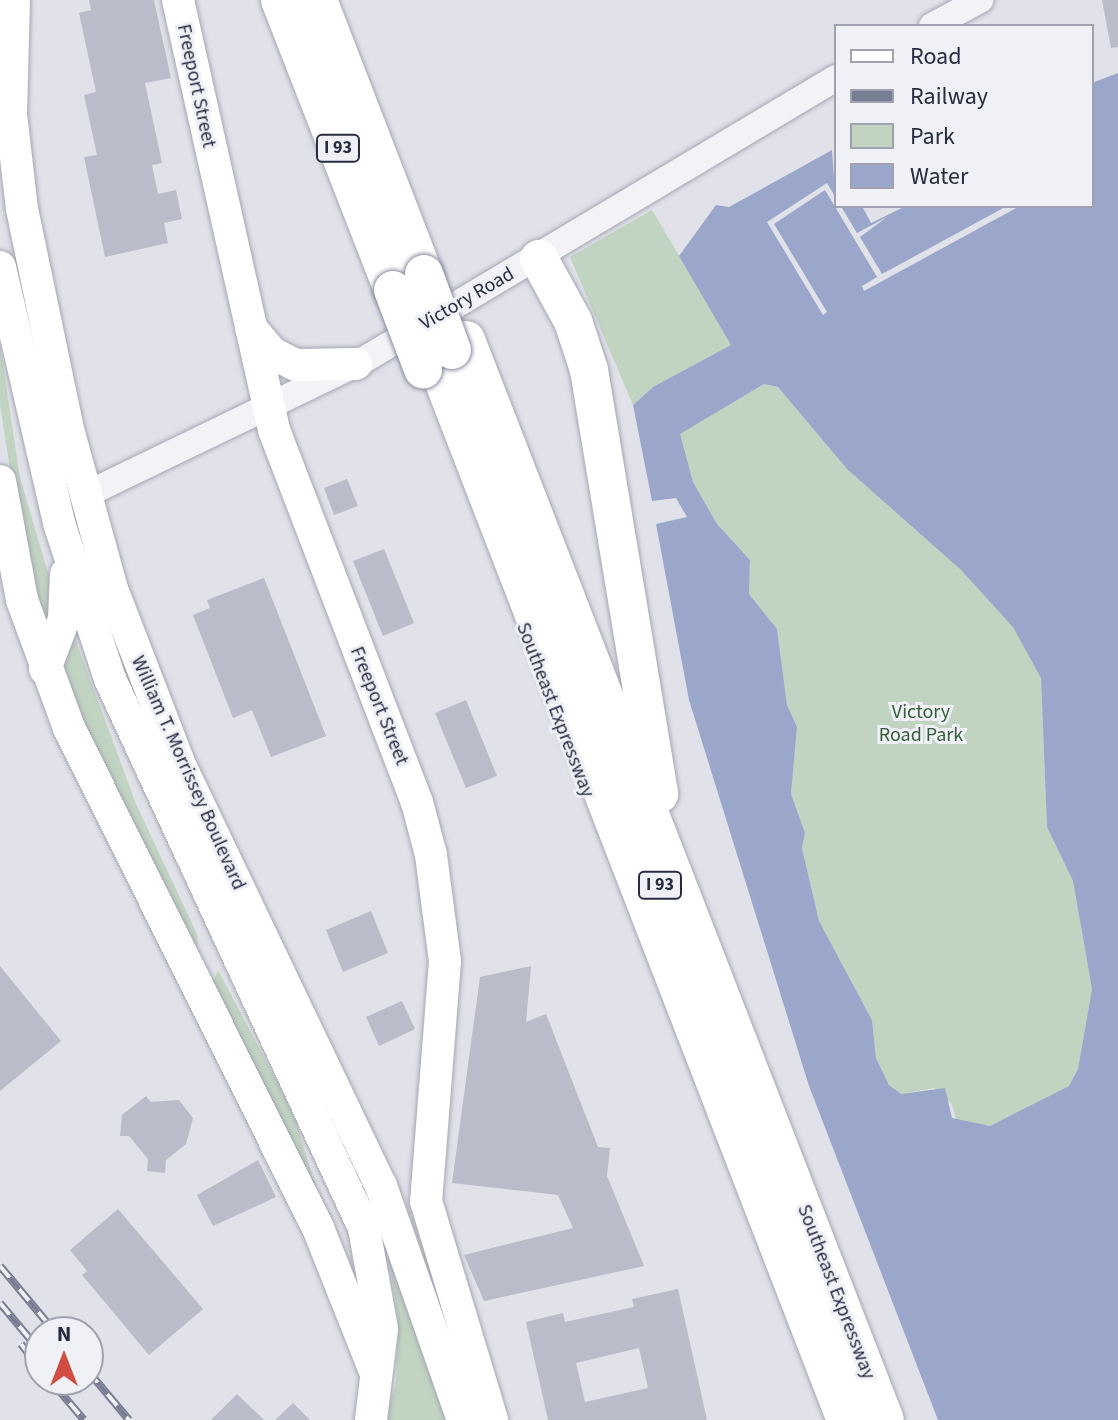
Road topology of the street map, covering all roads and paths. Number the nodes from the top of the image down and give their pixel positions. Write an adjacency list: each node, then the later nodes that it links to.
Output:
1 (14, 0): 17 (main road, William T. Morrissey Boulevard)
2 (178, 0): 13 (main road, Freeport Street)
3 (280, 0): 12 (highway, Southeast Expressway / I 93)
4 (296, 0): 12 (highway, I 93)
5 (318, 0): 12 (highway, I 93)
6 (336, 0): 12 (highway, Southeast Expressway / I 93)
7 (980, 0): 8 (street)
8 (936, 24)
9 (834, 79): 10 (street, Victory Road)
10 (539, 259): 15 (street, Victory Road); 22 (highway)
11 (0, 267): 19 (main road, William T. Morrissey Boulevard)
12 (415, 279): 14 (highway, Southeast Expressway / I 93, bridge); 14 (highway, Southeast Expressway / I 93)
13 (250, 327): 15 (main road); 16 (main road, Freeport Street)
14 (444, 355): 22 (highway, Southeast Expressway / I 93); 33 (highway, Southeast Expressway / I 93); 34 (highway, I 93); 35 (highway, I 93)
15 (356, 364): 16 (street, Victory Road)
16 (270, 406): 17 (street, Victory Road); 26 (main road, Freeport Street)
17 (85, 495): 27 (main road, William T. Morrissey Boulevard)
18 (2, 505): 20 (main road)
19 (59, 523): 21 (main road); 23 (main road, William T. Morrissey Boulevard)
20 (9, 576): 21 (main road)
21 (45, 669): 24 (main road)
22 (666, 852): 36 (highway, Southeast Expressway / I 93)
23 (203, 889): 24 (main road); 25 (main road, William T. Morrissey Boulevard)
24 (205, 1003): 28 (main road)
25 (316, 1124): 28 (main road); 30 (main road, William T. Morrissey Boulevard)
26 (425, 1181): 27 (main road); 29 (main road, Freeport Street)
27 (381, 1186): 29 (main road, William T. Morrissey Boulevard)
28 (318, 1228): 30 (main road)
29 (456, 1348): 31 (main road, William T. Morrissey Boulevard); 32 (main road, Freeport Street)
30 (374, 1406)
31 (463, 1420)
32 (492, 1420)
33 (830, 1420)
34 (846, 1420)
35 (868, 1420)
36 (885, 1420)

